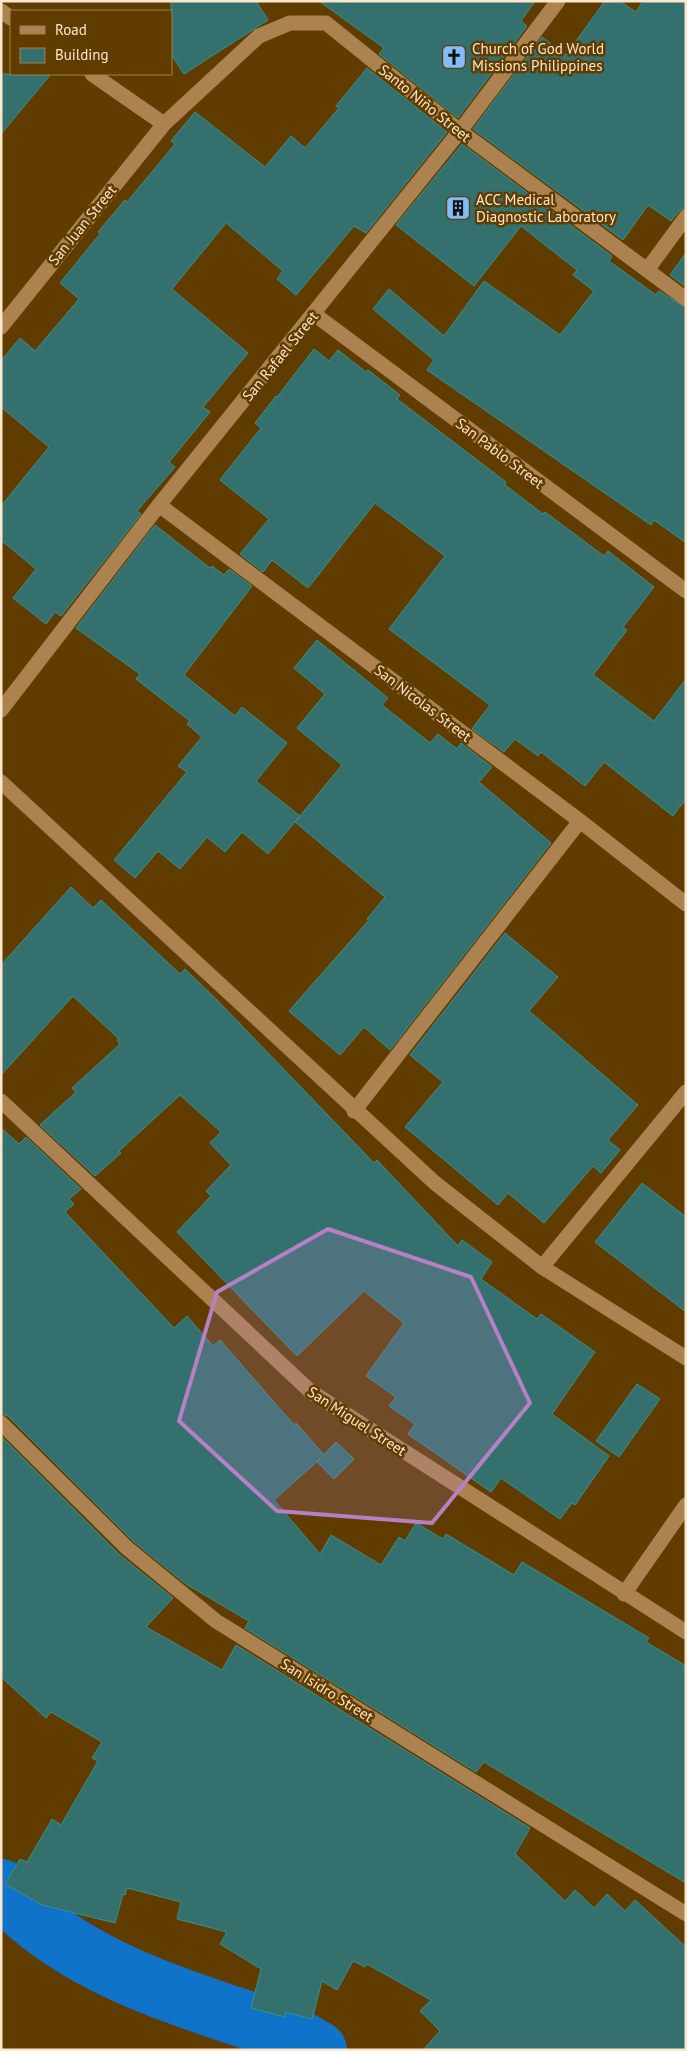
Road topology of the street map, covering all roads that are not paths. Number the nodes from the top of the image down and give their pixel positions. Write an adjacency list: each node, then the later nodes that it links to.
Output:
1 (558, 1): 4 (street, San Rafael Street)
2 (93, 75): 3 (street)
3 (164, 124): 4 (street, Santo Niño Street); 9 (street, San Juan Street)
4 (460, 132): 6 (street, Santo Niño Street); 8 (street, San Rafael Street)
5 (686, 216): 6 (street)
6 (646, 270): 7 (street, Santo Niño Street)
7 (686, 299)
8 (314, 314): 10 (street, San Rafael Street); 11 (street, San Pablo Street)
9 (1, 327)
10 (158, 505): 12 (street, San Rafael Street); 14 (street, San Nicolas Street)
11 (686, 591)
12 (1, 710)
13 (1, 782): 18 (street)
14 (580, 821): 15 (street, San Nicolas Street); 18 (street)
15 (686, 904)
16 (686, 1092): 19 (street)
17 (1, 1101): 23 (street, San Miguel Street)
18 (354, 1110): 19 (street)
19 (542, 1267): 20 (street)
20 (686, 1358)
21 (1, 1423): 25 (street, San Isidro Street)
22 (686, 1505): 23 (street)
23 (624, 1594): 24 (street, San Miguel Street)
24 (686, 1632)
25 (686, 1914)

